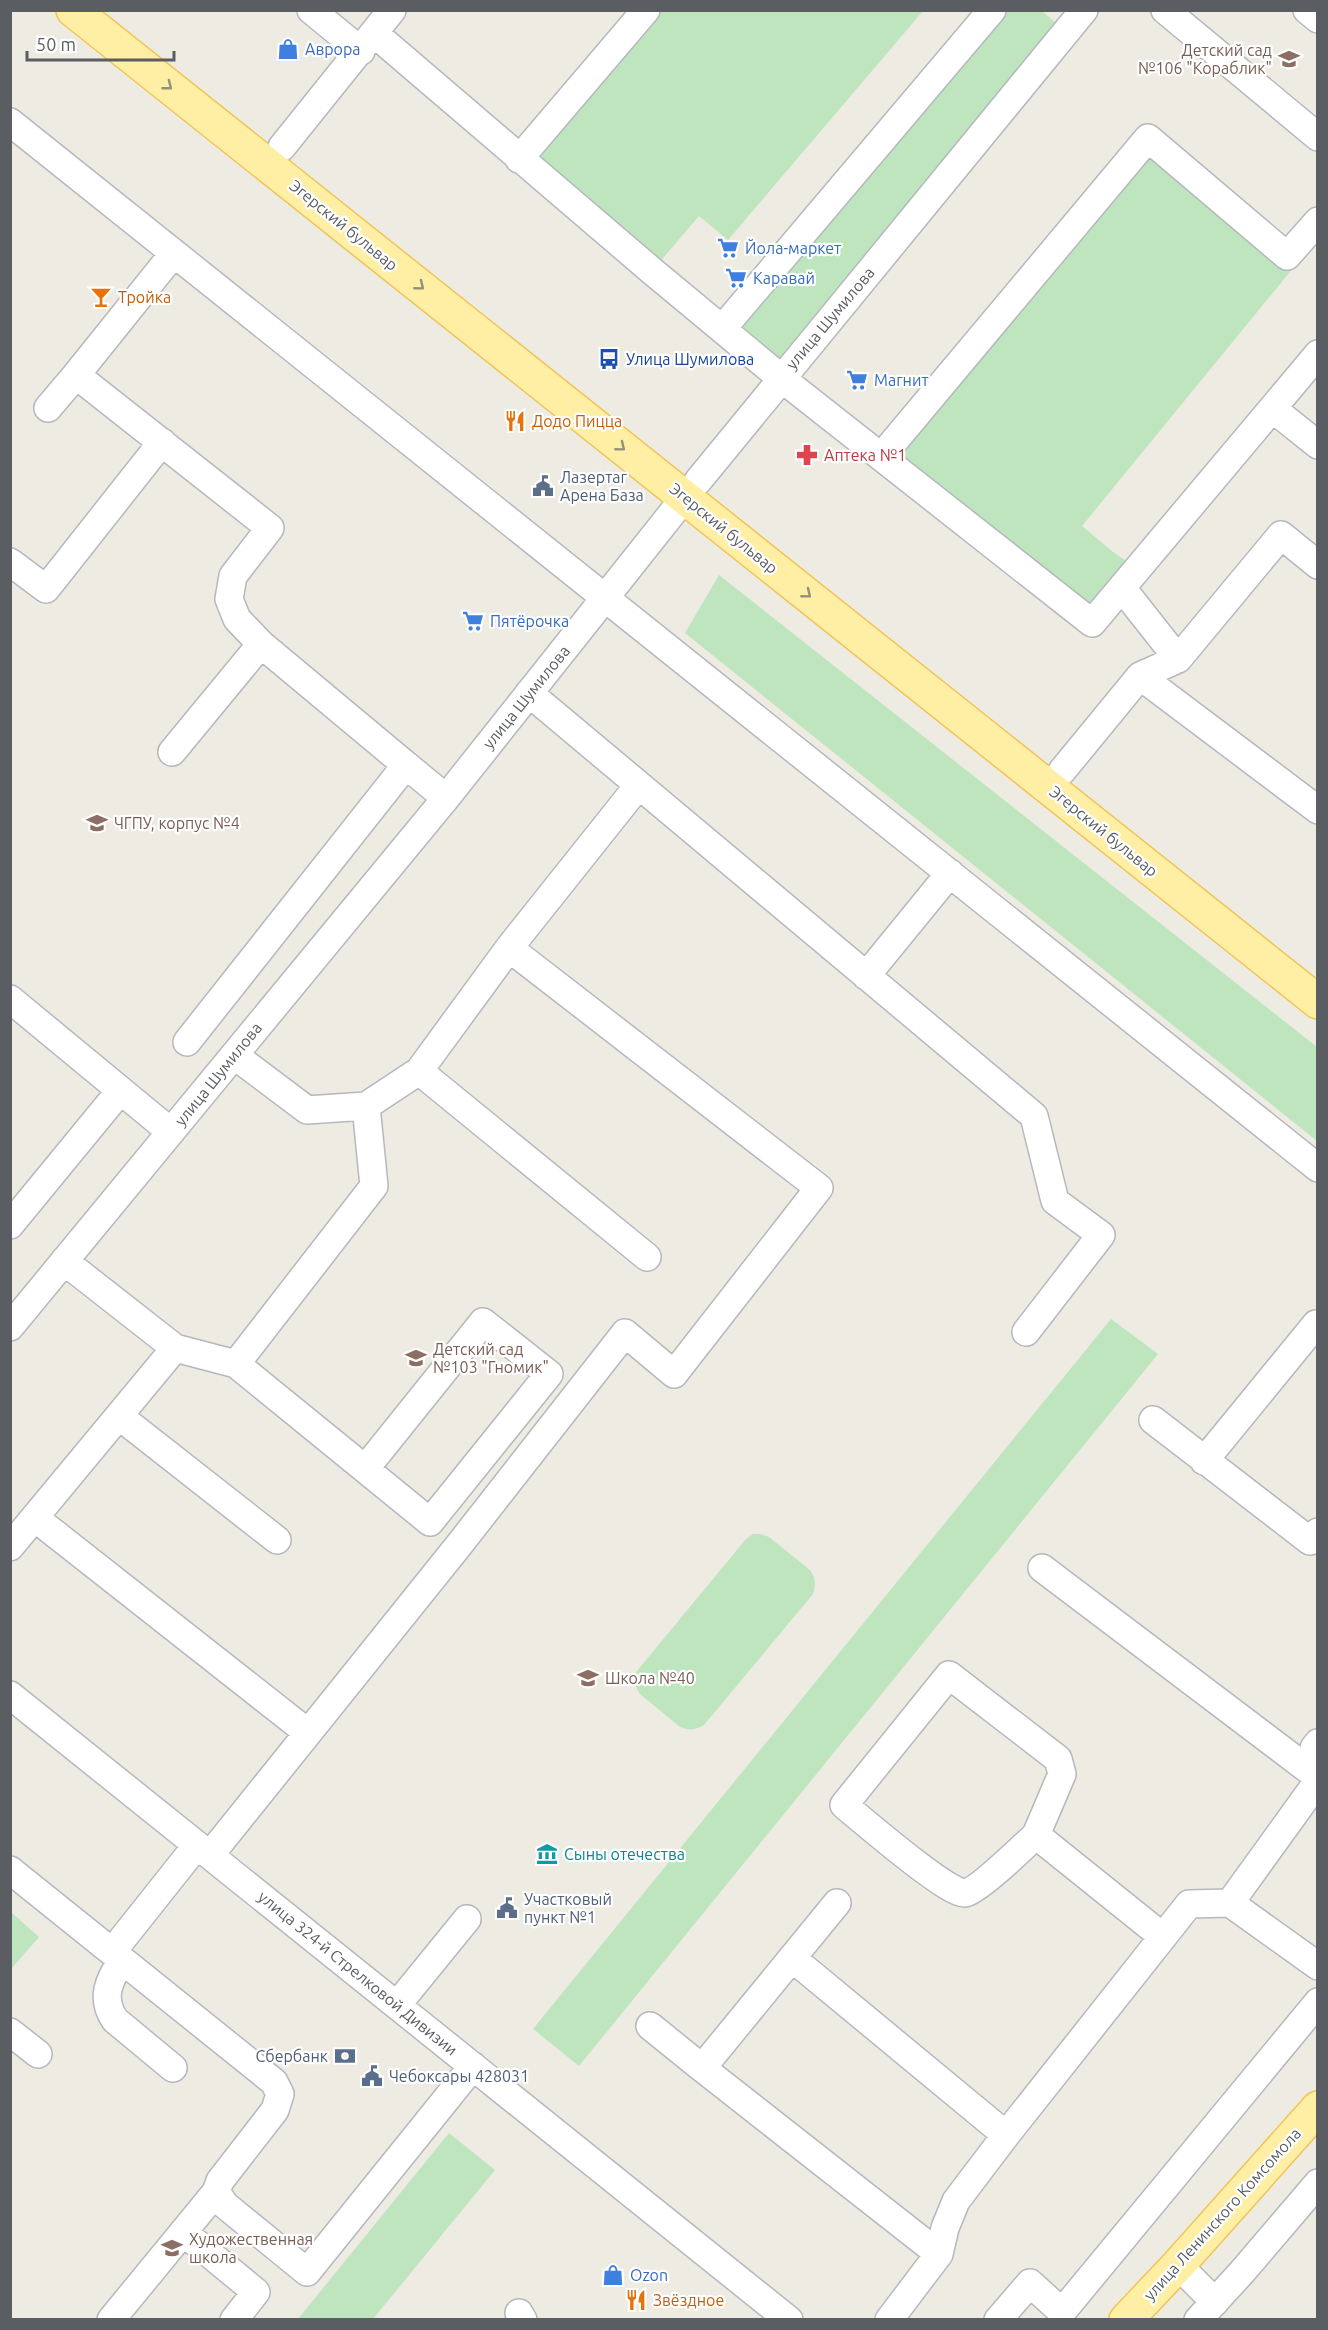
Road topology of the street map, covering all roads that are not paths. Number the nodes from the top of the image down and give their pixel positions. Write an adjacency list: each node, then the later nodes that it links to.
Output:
1 (73, 10): 14 (main road, Эгерский бульвар, one-way to 14)
2 (106, 10): 14 (main road, Эгерский бульвар)
3 (310, 10): 11 (street)
4 (392, 10): 11 (street)
5 (646, 10): 15 (street)
6 (992, 10): 18 (street)
7 (1165, 10): 13 (street)
8 (1307, 10): 10 (street)
9 (1072, 15): 21 (street, улица Шумилова)
10 (1317, 20)
11 (368, 42): 14 (street); 15 (street)
12 (10, 122): 17 (street)
13 (1315, 131)
14 (275, 156): 27 (main road, Эгерский бульвар)
15 (519, 159): 18 (street)
16 (1317, 221): 26 (street)
17 (174, 253): 20 (street); 31 (street)
18 (722, 329): 21 (street)
19 (1317, 354): 23 (street)
20 (76, 375): 22 (street); 24 (street)
21 (781, 378): 26 (street); 27 (street, улица Шумилова)
22 (48, 408)
23 (1273, 409): 25 (street); 30 (street)
24 (162, 442): 28 (street); 32 (street)
25 (1317, 445)
26 (881, 457): 30 (street)
27 (692, 489): 31 (street, улица Шумилова); 38 (main road, Эгерский бульвар)
28 (10, 562)
29 (1317, 565): 33 (street)
30 (1122, 588): 33 (street)
31 (606, 597): 35 (street, улица Шумилова); 42 (street)
32 (261, 644): 36 (street); 37 (street)
33 (1178, 659): 34 (street)
34 (1140, 676): 38 (street); 41 (street)
35 (529, 693): 39 (street); 40 (street, улица Шумилова)
36 (172, 752)
37 (406, 765): 40 (street); 48 (street)
38 (1055, 779): 45 (main road, Эгерский бульвар); 47 (main road, Эгерский бульвар)
39 (638, 786): 43 (street); 44 (street)
40 (446, 798): 49 (street, улица Шумилова)
41 (1317, 810)
42 (950, 873): 44 (street); 54 (street)
43 (509, 948): 50 (street); 71 (street)
44 (866, 976): 60 (street)
45 (1317, 977)
46 (10, 999): 51 (street)
47 (1317, 1002)
48 (187, 1042)
49 (234, 1055): 52 (street); 53 (street, улица Шумилова)
50 (419, 1071): 52 (street); 56 (street)
51 (120, 1091): 53 (street); 55 (street)
52 (366, 1106): 62 (street)
53 (171, 1132): 57 (street, улица Шумилова)
54 (1317, 1168)
55 (10, 1225)
56 (647, 1257)
57 (64, 1261): 58 (street, улица Шумилова); 61 (street)
58 (14, 1316)
59 (1317, 1325): 65 (street)
60 (1026, 1332)
61 (175, 1348): 62 (street); 63 (street)
62 (236, 1364): 66 (street)
63 (119, 1416): 67 (street); 70 (street)
64 (1153, 1420): 65 (street)
65 (1204, 1461): 69 (street)
66 (364, 1469): 68 (street); 68 (street)
67 (35, 1518): 72 (street); 75 (street)
68 (430, 1522): 71 (street)
69 (1317, 1532)
70 (277, 1540)
71 (459, 1545): 75 (street)
72 (10, 1547)
73 (1042, 1568): 78 (street)
74 (10, 1695): 80 (street, улица 324-й Стрелковой Дивизии)
75 (307, 1732): 80 (street)
76 (1317, 1743): 77 (street)
77 (1317, 1769)
78 (1317, 1779): 83 (street)
79 (1036, 1835): 79 (street); 85 (street)
80 (204, 1850): 86 (street); 90 (street, улица 324-й Стрелковой Дивизии)
81 (10, 1870): 86 (street)
82 (837, 1903): 87 (street)
83 (1230, 1903): 85 (street); 88 (street)
84 (467, 1919): 90 (street)
85 (1163, 1937): 98 (street)
86 (117, 1956): 95 (street); 100 (street)
87 (792, 1958): 96 (street); 98 (street)
88 (1317, 1966)
89 (1317, 2002): 105 (street)
90 (398, 2005): 94 (street, улица 324-й Стрелковой Дивизии)
91 (650, 2026): 96 (street)
92 (10, 2032): 93 (street)
93 (38, 2054)
94 (473, 2066): 100 (street); 108 (street, улица 324-й Стрелковой Дивизии)
95 (173, 2068)
96 (702, 2068): 102 (street)
97 (1317, 2108): 103 (main road, улица Ленинского Комсомола)
98 (1006, 2135): 102 (street)
99 (1317, 2183): 104 (street)
100 (216, 2192): 101 (street)
101 (183, 2232): 106 (street); 107 (street)
102 (939, 2254): 109 (street)
103 (1178, 2265): 104 (street); 111 (main road, улица Ленинского Комсомола)
104 (1206, 2311)
105 (1066, 2315): 110 (street)
106 (111, 2319)
107 (234, 2319)
108 (789, 2319)
109 (889, 2319)
110 (998, 2319)
111 (1126, 2319)

